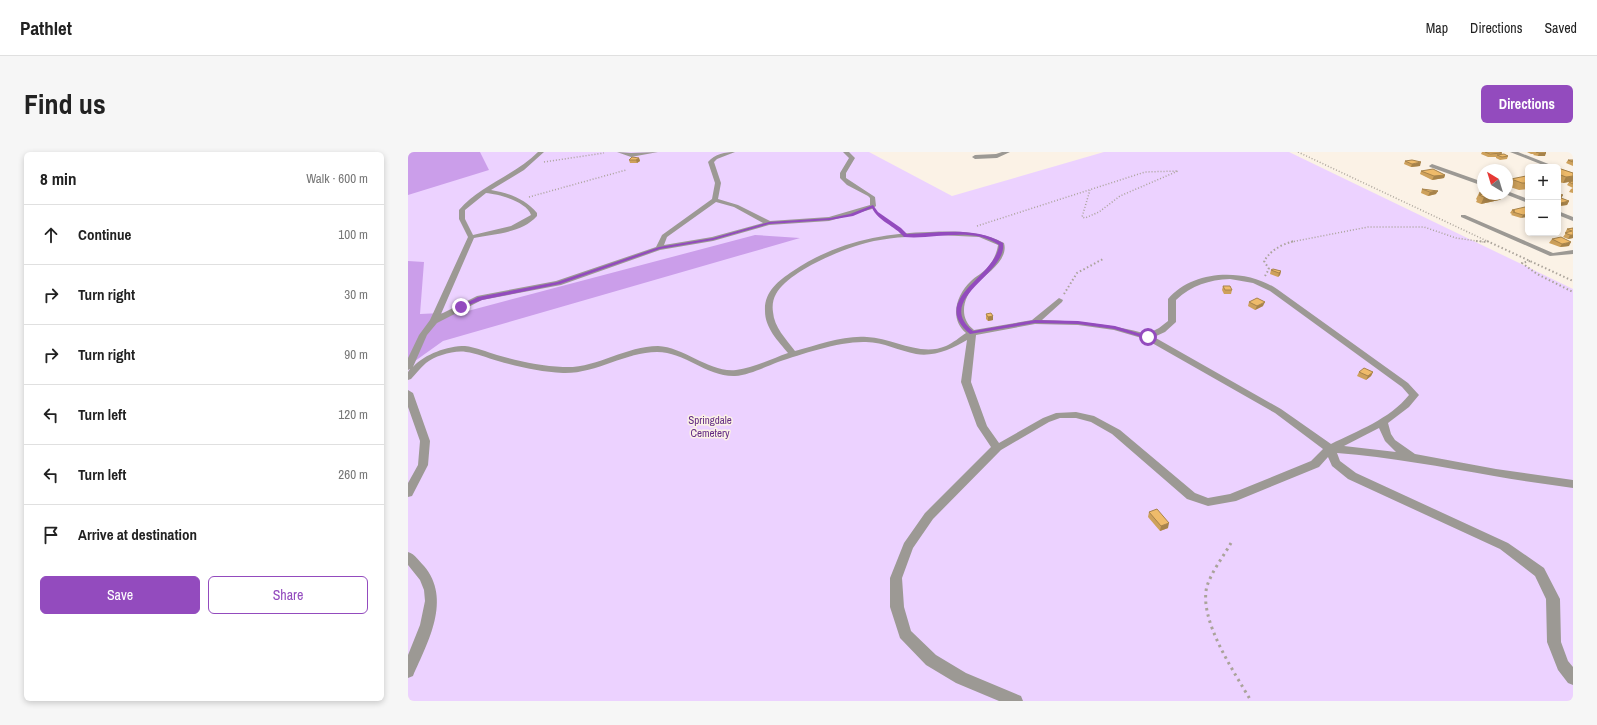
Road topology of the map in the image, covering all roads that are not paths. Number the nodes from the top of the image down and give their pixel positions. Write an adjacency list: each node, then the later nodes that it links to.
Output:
1 (541, 152): 12 (street)
2 (620, 152): 3 (street)
3 (655, 152)
4 (732, 152): 14 (street)
5 (846, 152): 19 (street)
6 (1006, 152): 8 (street)
7 (1513, 152): 9 (street)
8 (976, 157)
9 (1545, 164)
10 (1432, 166): 11 (street)
11 (1477, 182)
12 (485, 191): 20 (street); 20 (street)
13 (1513, 195): 15 (street)
14 (715, 200): 19 (street); 21 (street)
15 (1525, 200)
16 (1561, 214): 18 (street)
17 (1463, 216): 22 (street)
18 (1573, 219)
19 (769, 223): 21 (street)
20 (471, 238): 24 (street)
21 (659, 248): 24 (street)
22 (1573, 252)
23 (1059, 300): 25 (street)
24 (434, 322): 29 (street)
25 (1035, 322): 26 (street); 27 (street)
26 (972, 333): 28 (street); 28 (street); 33 (street)
27 (1148, 337): 32 (street); 34 (street)
28 (793, 354): 30 (street)
29 (408, 367)
30 (408, 377)
31 (408, 392): 37 (street)
32 (1383, 422): 34 (street); 35 (street)
33 (997, 448): 34 (street); 41 (street)
34 (1330, 449): 35 (street); 40 (street)
35 (1416, 458): 36 (street)
36 (1573, 484)
37 (408, 492)
38 (408, 558): 39 (street)
39 (408, 671)
40 (1573, 678)
41 (1016, 701)

